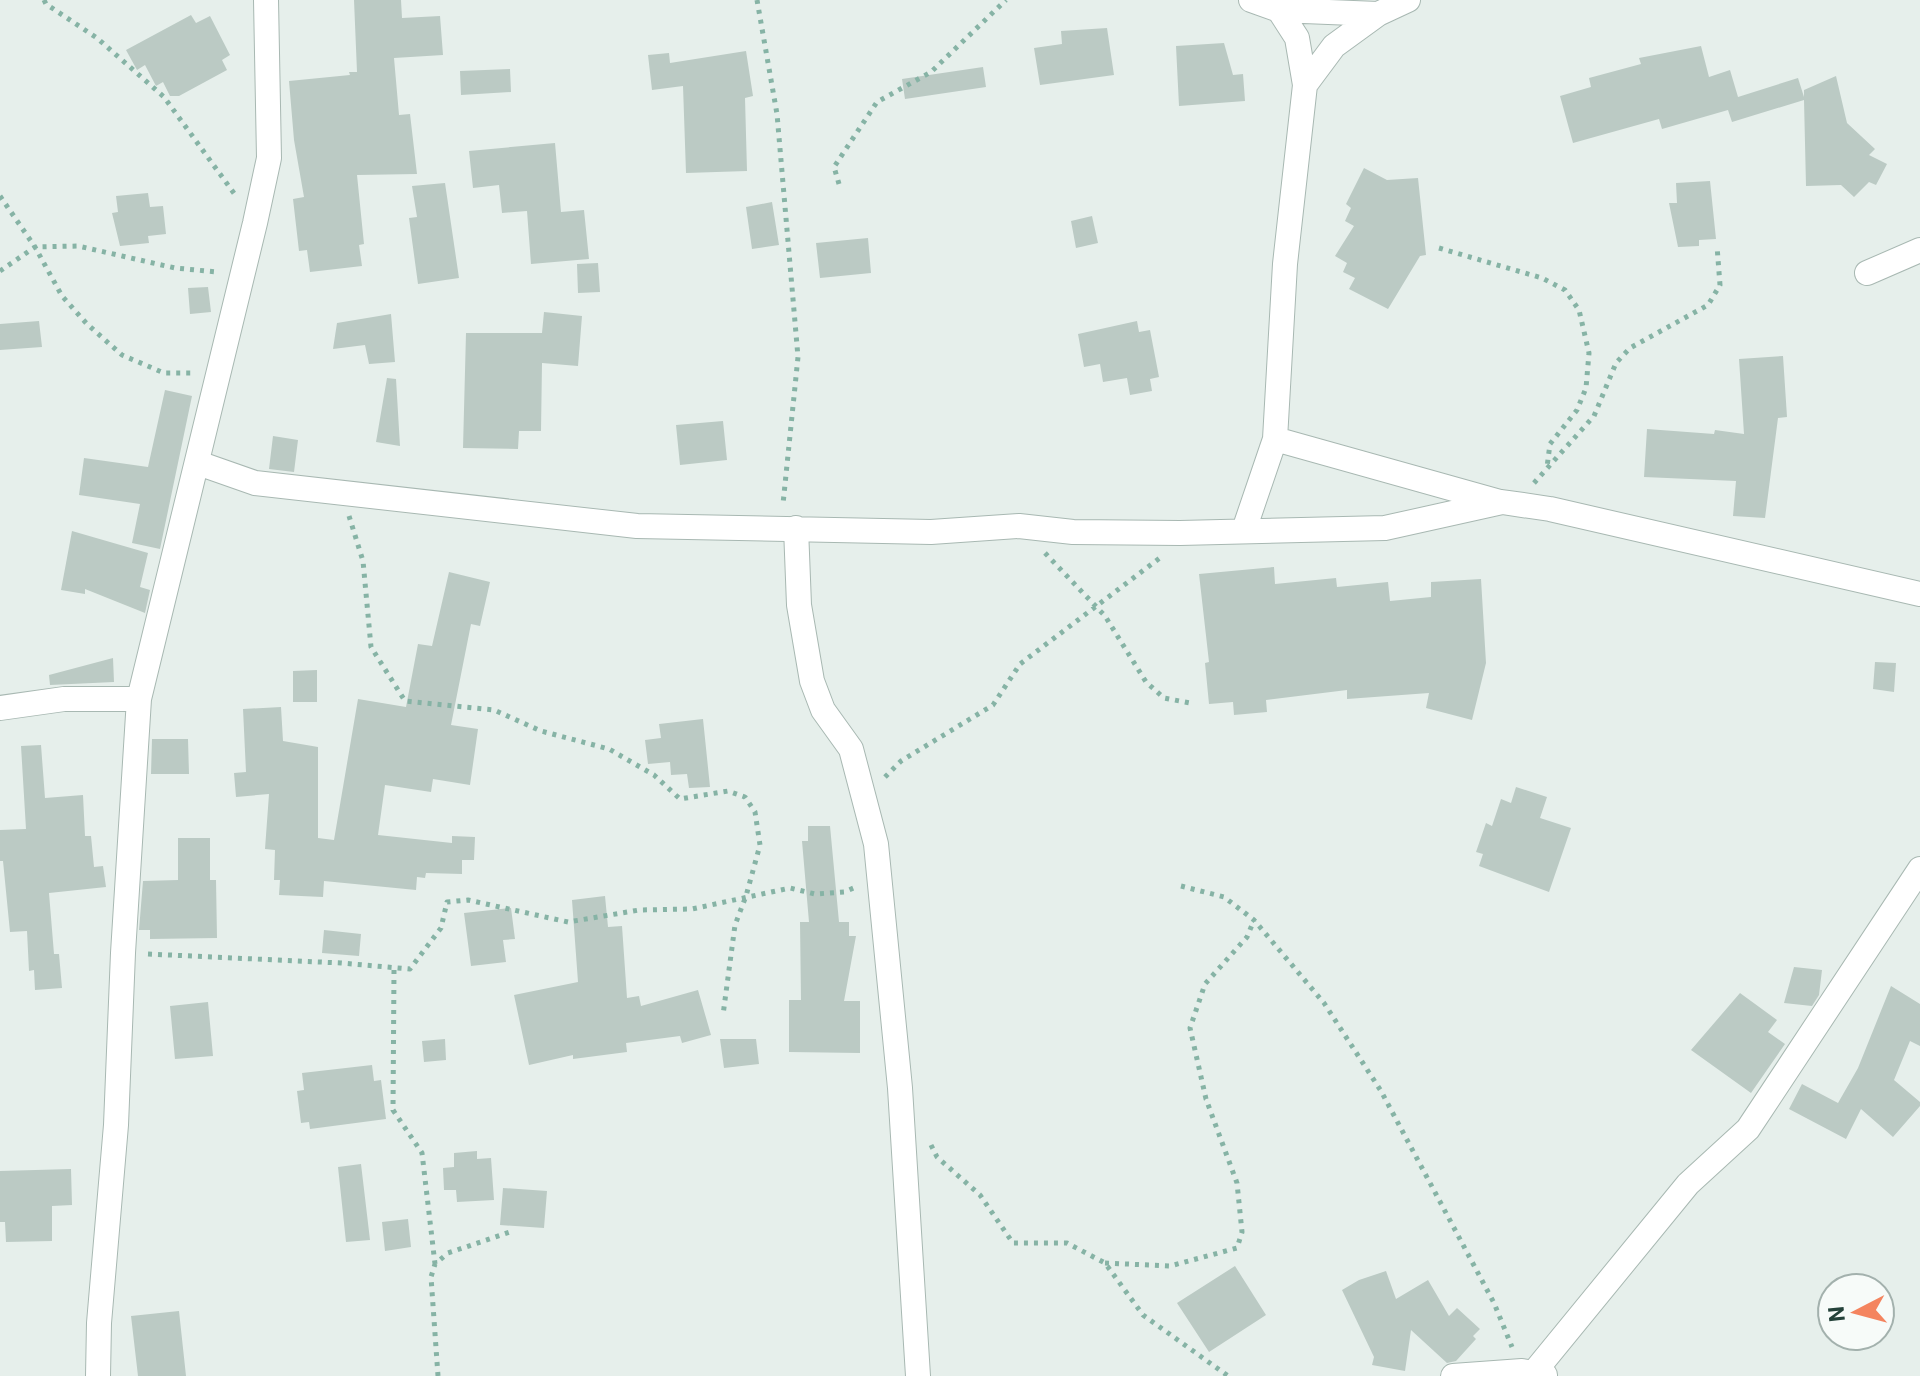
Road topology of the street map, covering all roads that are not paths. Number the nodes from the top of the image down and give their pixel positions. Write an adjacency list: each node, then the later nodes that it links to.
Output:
1 (266, 0): 10 (street)
2 (1251, 0): 4 (street)
3 (1408, 0): 5 (street)
4 (1279, 10): 5 (street); 6 (street)
5 (1378, 14): 6 (street)
6 (1305, 85): 9 (street)
7 (1920, 250): 8 (street)
8 (1867, 273)
9 (1275, 439): 11 (street); 13 (street)
10 (198, 463): 12 (street); 15 (street)
11 (1509, 503): 13 (street); 14 (street)
12 (789, 528): 13 (street); 20 (street)
13 (1244, 530)
14 (1920, 594)
15 (139, 699): 16 (street); 19 (street)
16 (0, 708)
17 (1920, 869): 18 (street)
18 (1534, 1373): 21 (street)
19 (98, 1376)
20 (918, 1376)
21 (1453, 1376)

